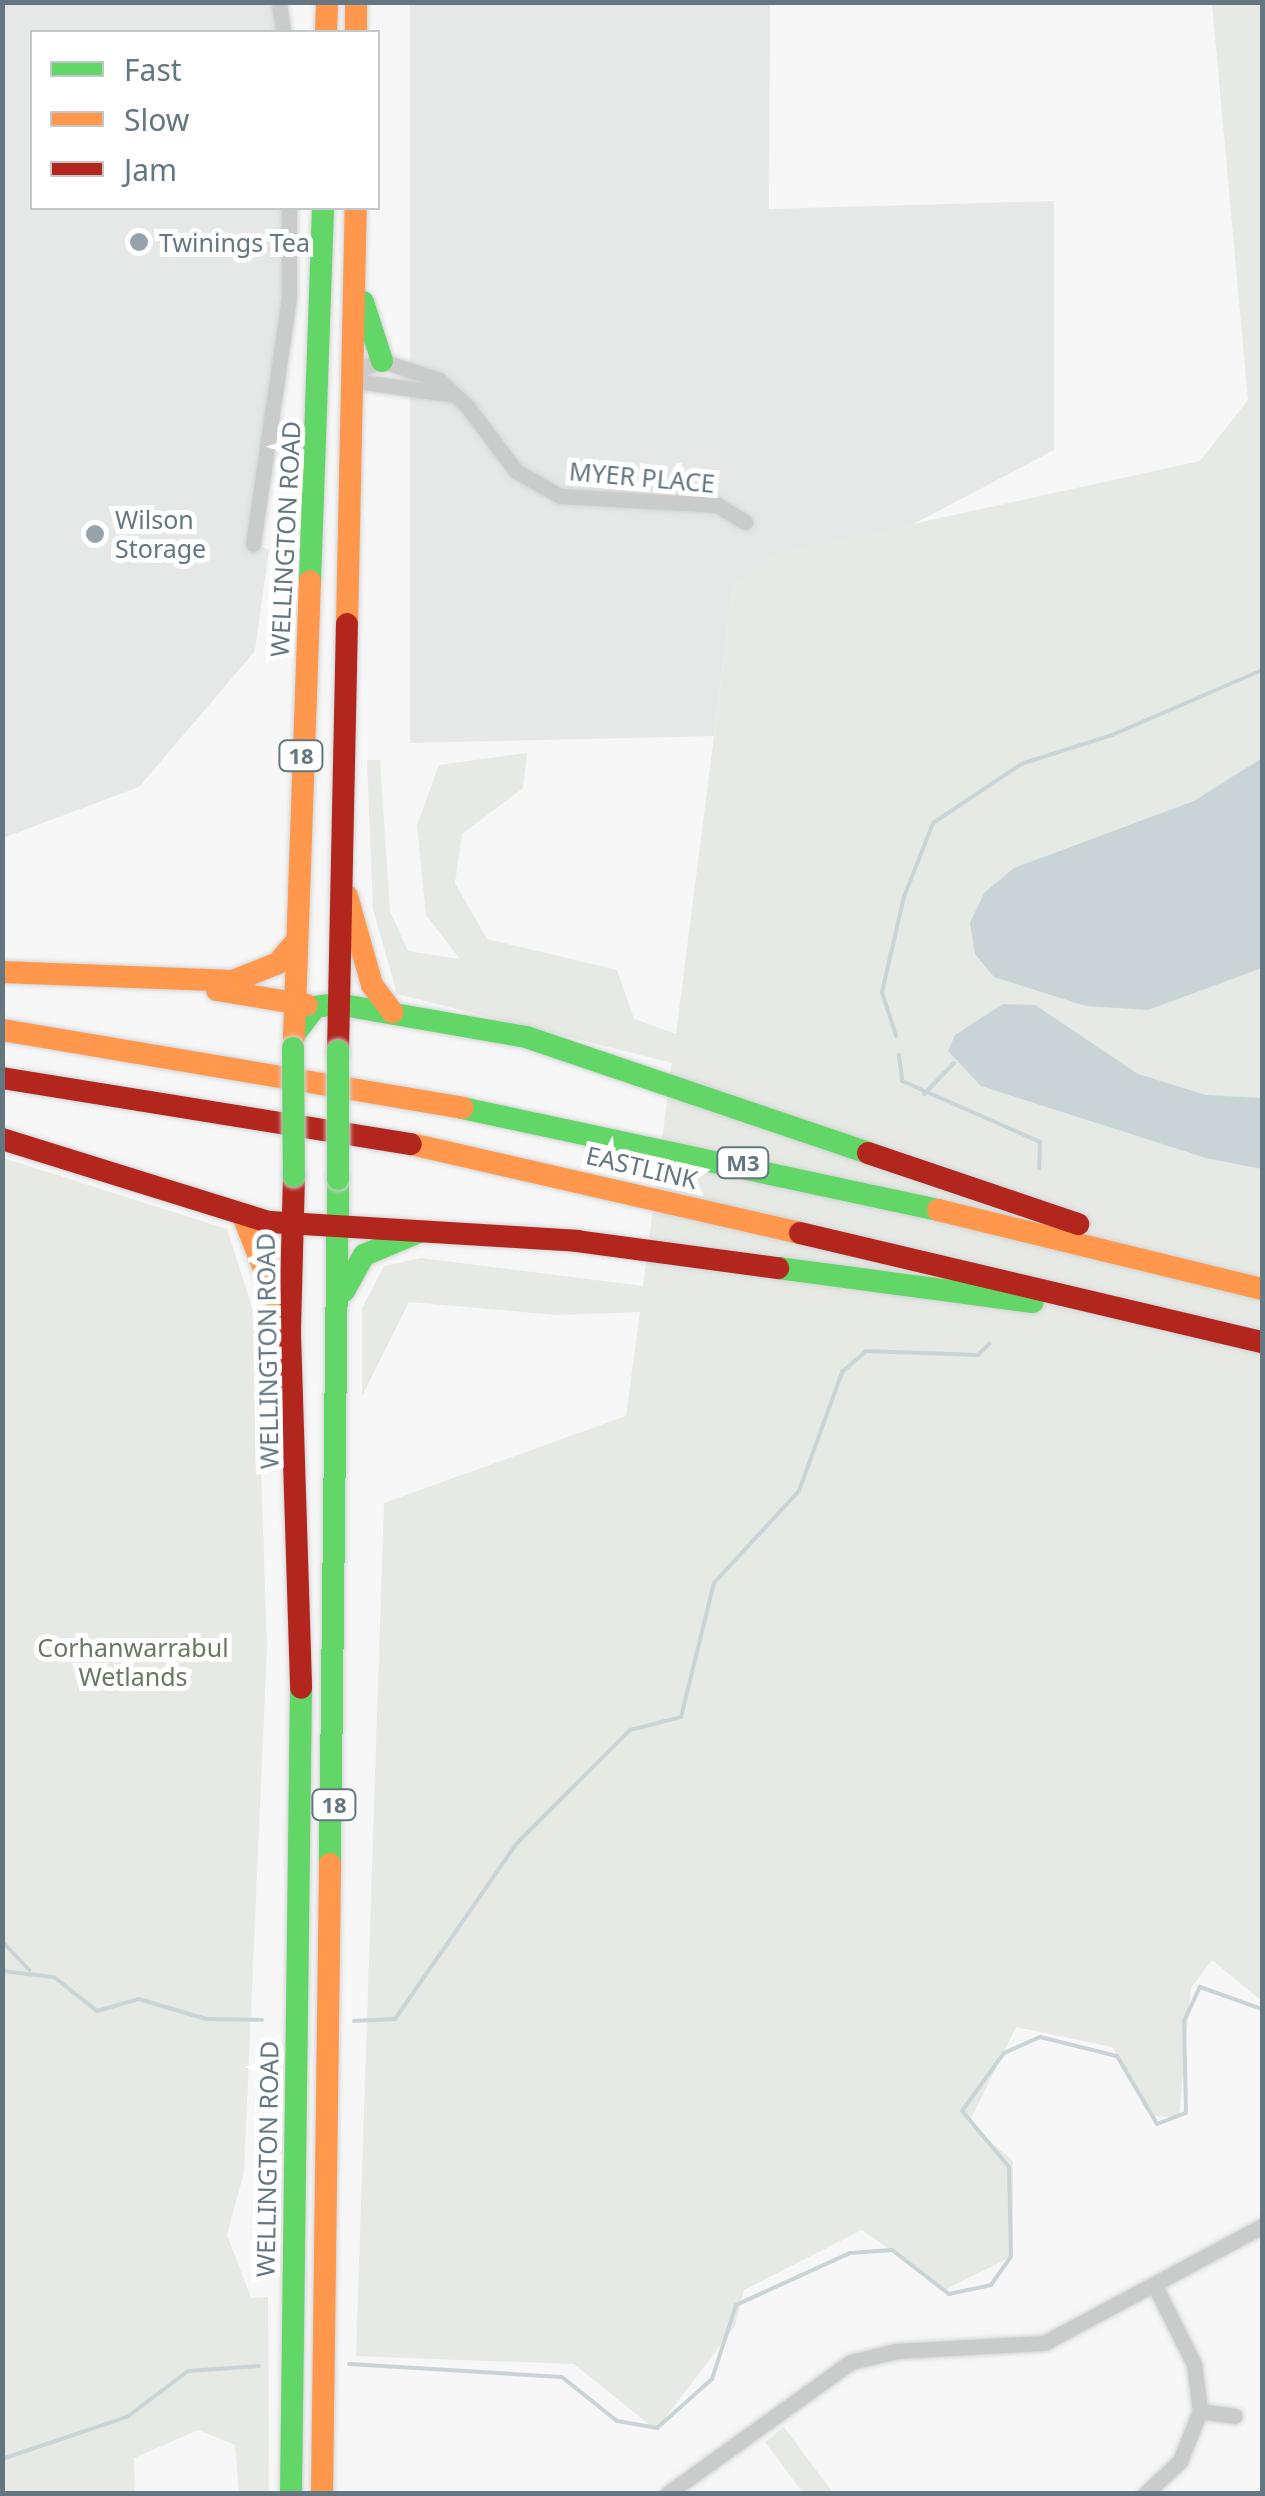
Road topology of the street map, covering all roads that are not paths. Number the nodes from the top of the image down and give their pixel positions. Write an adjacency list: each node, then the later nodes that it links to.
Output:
1 (279, 2): 4 (street)
2 (327, 2): 5 (highway)
3 (356, 2): 6 (highway)
4 (283, 30)
5 (326, 30)
6 (356, 30)
7 (289, 210): 16 (street)
8 (324, 210): 12 (highway, WELLINGTON ROAD / 18)
9 (356, 210): 10 (highway, 18)
10 (356, 261): 11 (highway); 13 (highway, 18)
11 (382, 362): 13 (street); 14 (street, MYER PLACE)
12 (321, 370): 13 (highway); 18 (highway, WELLINGTON ROAD / 18)
13 (354, 371): 14 (street); 17 (highway, 18)
14 (455, 395): 15 (street, MYER PLACE)
15 (746, 522)
16 (253, 544)
17 (336, 861): 21 (highway, 18); 22 (highway)
18 (292, 946): 20 (highway); 21 (highway, WELLINGTON ROAD / 18)
19 (2, 972): 20 (highway)
20 (192, 982): 21 (highway)
21 (315, 1004): 22 (highway); 26 (highway, 18, bridge); 28 (highway, bridge)
22 (392, 1012): 31 (highway)
23 (2, 1030): 31 (highway, EASTLINK / M3)
24 (2, 1078): 34 (highway, EASTLINK / M3)
25 (2, 1139): 27 (highway)
26 (338, 1187): 28 (highway); 29 (highway, 18)
27 (242, 1216): 28 (highway); 35 (highway)
28 (303, 1222): 29 (highway); 35 (highway, WELLINGTON ROAD / 18)
29 (339, 1222): 30 (highway); 33 (highway, 18)
30 (430, 1228): 33 (highway); 34 (highway)
31 (1162, 1260): 32 (highway, EASTLINK / M3)
32 (1262, 1289)
33 (340, 1302): 38 (highway, 18)
34 (1169, 1315): 36 (highway, EASTLINK / M3)
35 (290, 1334): 37 (highway, WELLINGTON ROAD / 18)
36 (1262, 1342)
37 (300, 1828): 38 (highway); 43 (highway, WELLINGTON ROAD / 18)
38 (333, 1828): 44 (highway, 18)
39 (1262, 2226): 40 (street)
40 (1154, 2284): 41 (street); 45 (street)
41 (1200, 2411): 42 (street); 46 (street)
42 (1235, 2416)
43 (290, 2494)
44 (322, 2494)
45 (666, 2494)
46 (1145, 2494)

